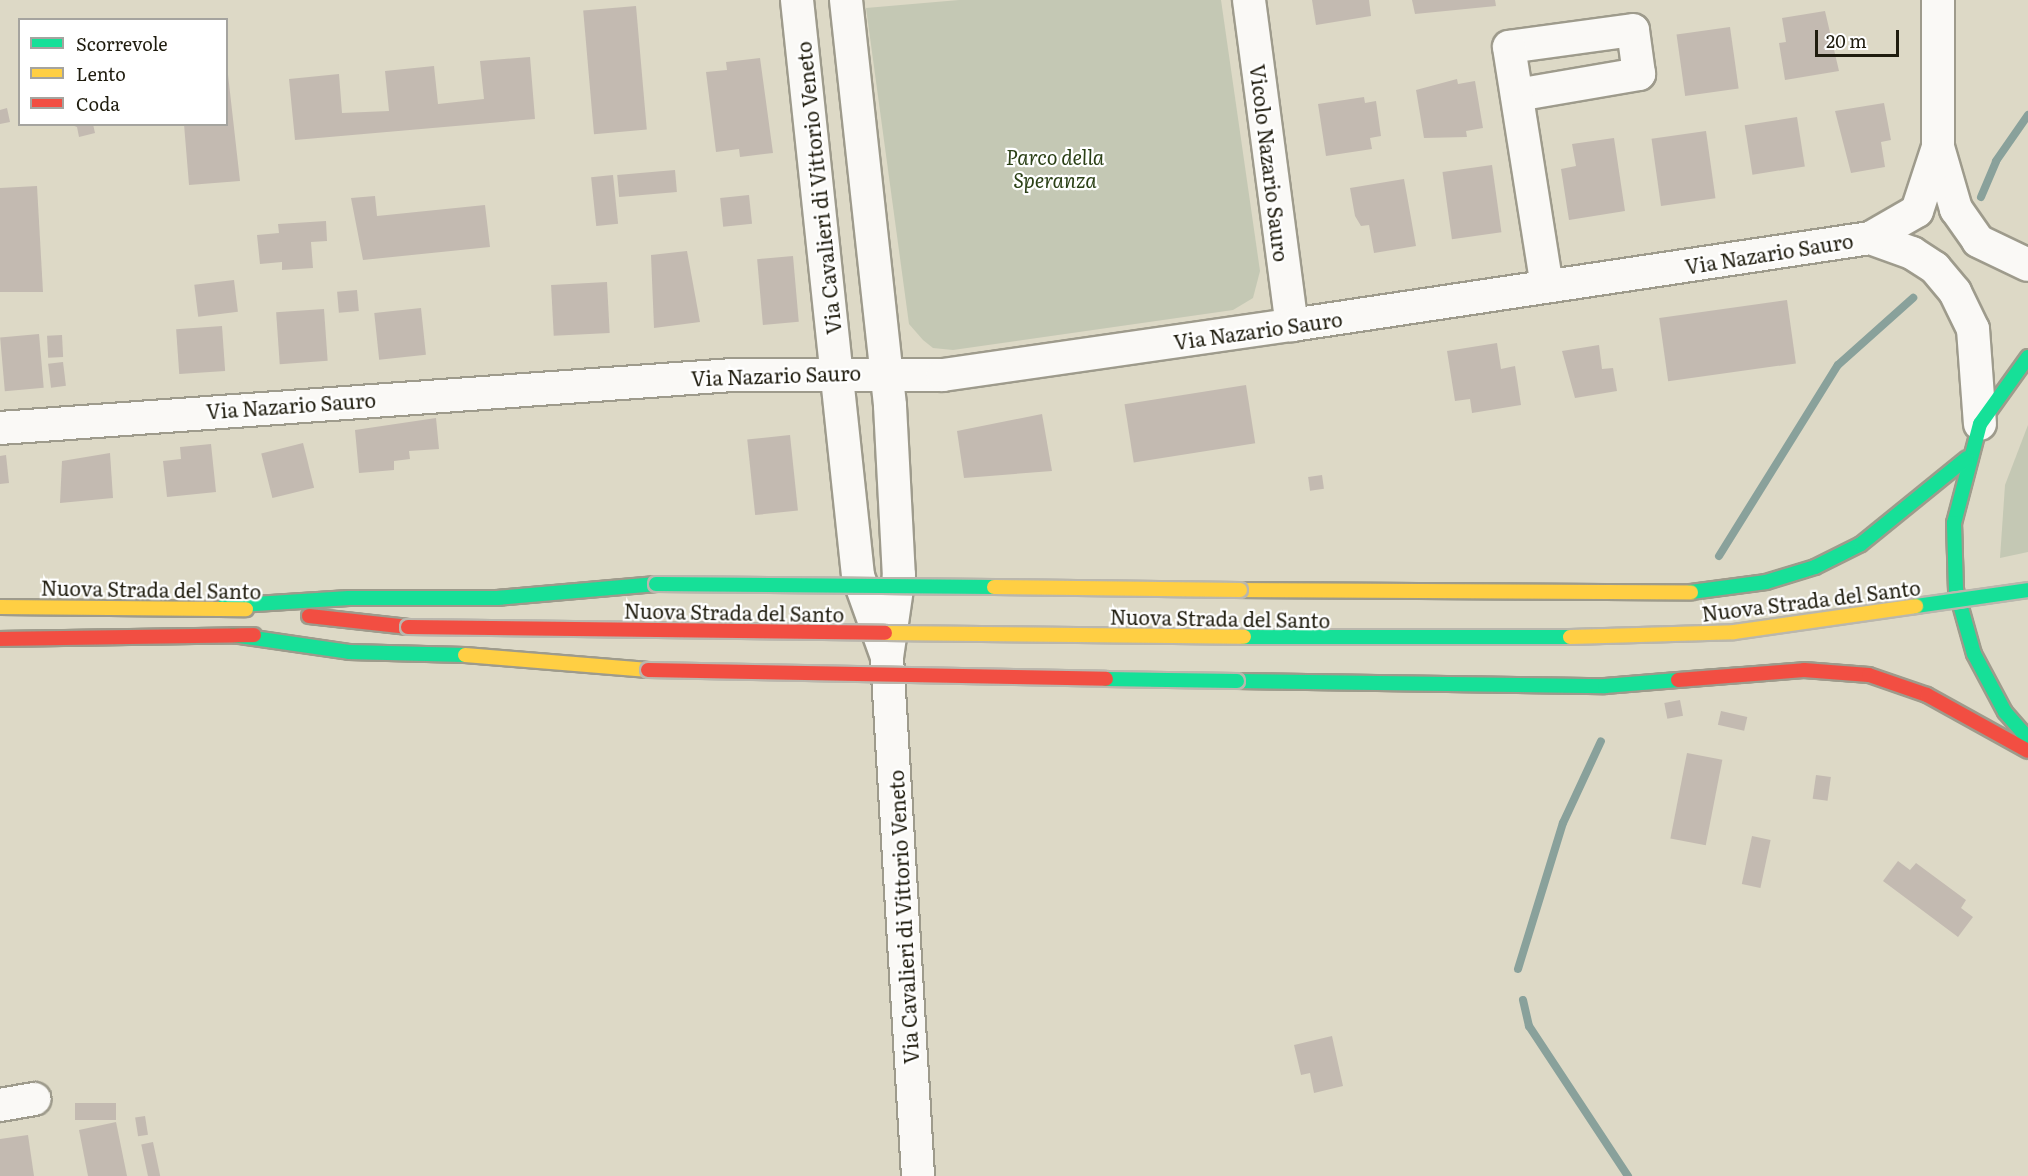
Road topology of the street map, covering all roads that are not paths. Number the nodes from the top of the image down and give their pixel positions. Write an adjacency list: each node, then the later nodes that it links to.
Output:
1 (797, 0): 12 (street, Via Cavalieri di Vittorio Veneto)
2 (846, 0): 13 (street, Via Cavalieri di Vittorio Veneto)
3 (1249, 0): 10 (street, Vicolo Nazario Sauro)
4 (1938, 0): 6 (street)
5 (1517, 95): 9 (street)
6 (1938, 147): 7 (street, Via Nazario Sauro); 8 (street)
7 (1870, 238): 9 (street, Via Nazario Sauro); 14 (street)
8 (2028, 265)
9 (1547, 286): 10 (street, Via Nazario Sauro)
10 (1292, 325): 13 (street, Via Nazario Sauro)
11 (2028, 357): 14 (main road)
12 (838, 371): 13 (street, Via Nazario Sauro); 15 (street, Via Nazario Sauro); 23 (street, Via Cavalieri di Vittorio Veneto)
13 (887, 373): 23 (street, Via Cavalieri di Vittorio Veneto)
14 (1980, 424): 16 (main road)
15 (0, 428)
16 (1967, 458): 18 (main road, bridge); 24 (main road)
17 (2028, 590): 20 (main road, Nuova Strada del Santo, bridge)
18 (224, 606): 19 (main road, Nuova Strada del Santo); 20 (main road, Nuova Strada del Santo)
19 (0, 607)
20 (408, 627): 21 (main road, Nuova Strada del Santo)
21 (233, 634): 22 (main road, Nuova Strada del Santo); 25 (main road, bridge)
22 (0, 639)
23 (887, 657): 28 (street, Via Cavalieri di Vittorio Veneto)
24 (2028, 738)
25 (2028, 751)
26 (34, 1099): 27 (street)
27 (0, 1106)
28 (918, 1176)

